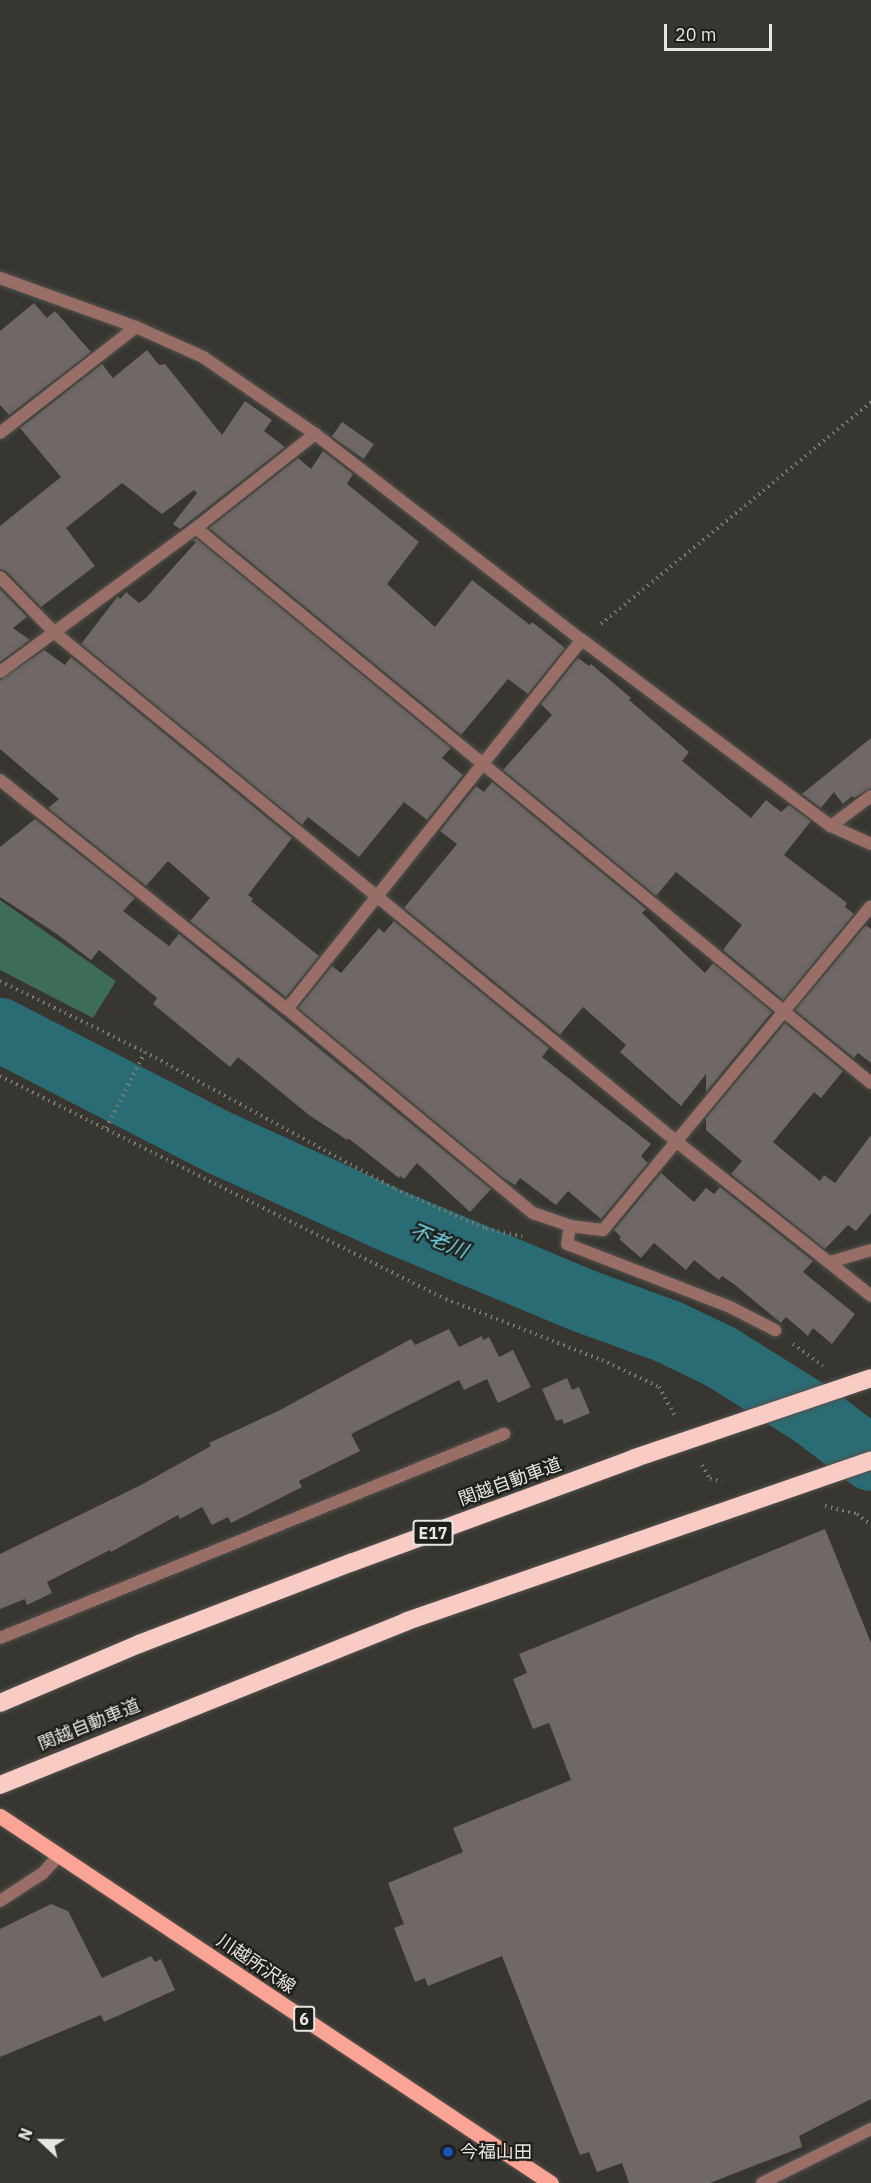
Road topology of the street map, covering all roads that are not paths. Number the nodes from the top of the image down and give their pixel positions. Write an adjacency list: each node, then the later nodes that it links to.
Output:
1 (0, 278): 2 (street)
2 (136, 327): 3 (street); 4 (street)
3 (0, 433)
4 (315, 434): 5 (street); 8 (street)
5 (196, 528): 7 (street); 10 (street)
6 (0, 577): 7 (street)
7 (55, 633): 9 (street); 15 (street)
8 (582, 640): 10 (street); 13 (street)
9 (0, 672)
10 (483, 763): 15 (street); 18 (street)
11 (0, 780): 17 (street)
12 (871, 796): 13 (street)
13 (831, 826): 14 (street)
14 (871, 843)
15 (377, 896): 17 (street); 20 (street)
16 (871, 906): 18 (street)
17 (286, 1009): 21 (street)
18 (784, 1011): 19 (street); 20 (street)
19 (871, 1083)
20 (677, 1142): 21 (street); 23 (street)
21 (570, 1226): 25 (street)
22 (871, 1250): 23 (street)
23 (830, 1262): 24 (street)
24 (871, 1296)
25 (775, 1330)
26 (871, 1378): 30 (highway, 関越自動車道 / E17, bridge)
27 (504, 1434): 29 (street)
28 (871, 1460): 31 (highway, 関越自動車道, bridge)
29 (0, 1638)
30 (0, 1703)
31 (0, 1785)
32 (0, 1816): 33 (main road, 川越所沢線 / 6)
33 (59, 1855): 34 (street); 36 (main road, 川越所沢線 / 6)
34 (0, 1901)
35 (871, 2128): 37 (street)
36 (551, 2183)
37 (762, 2183)

